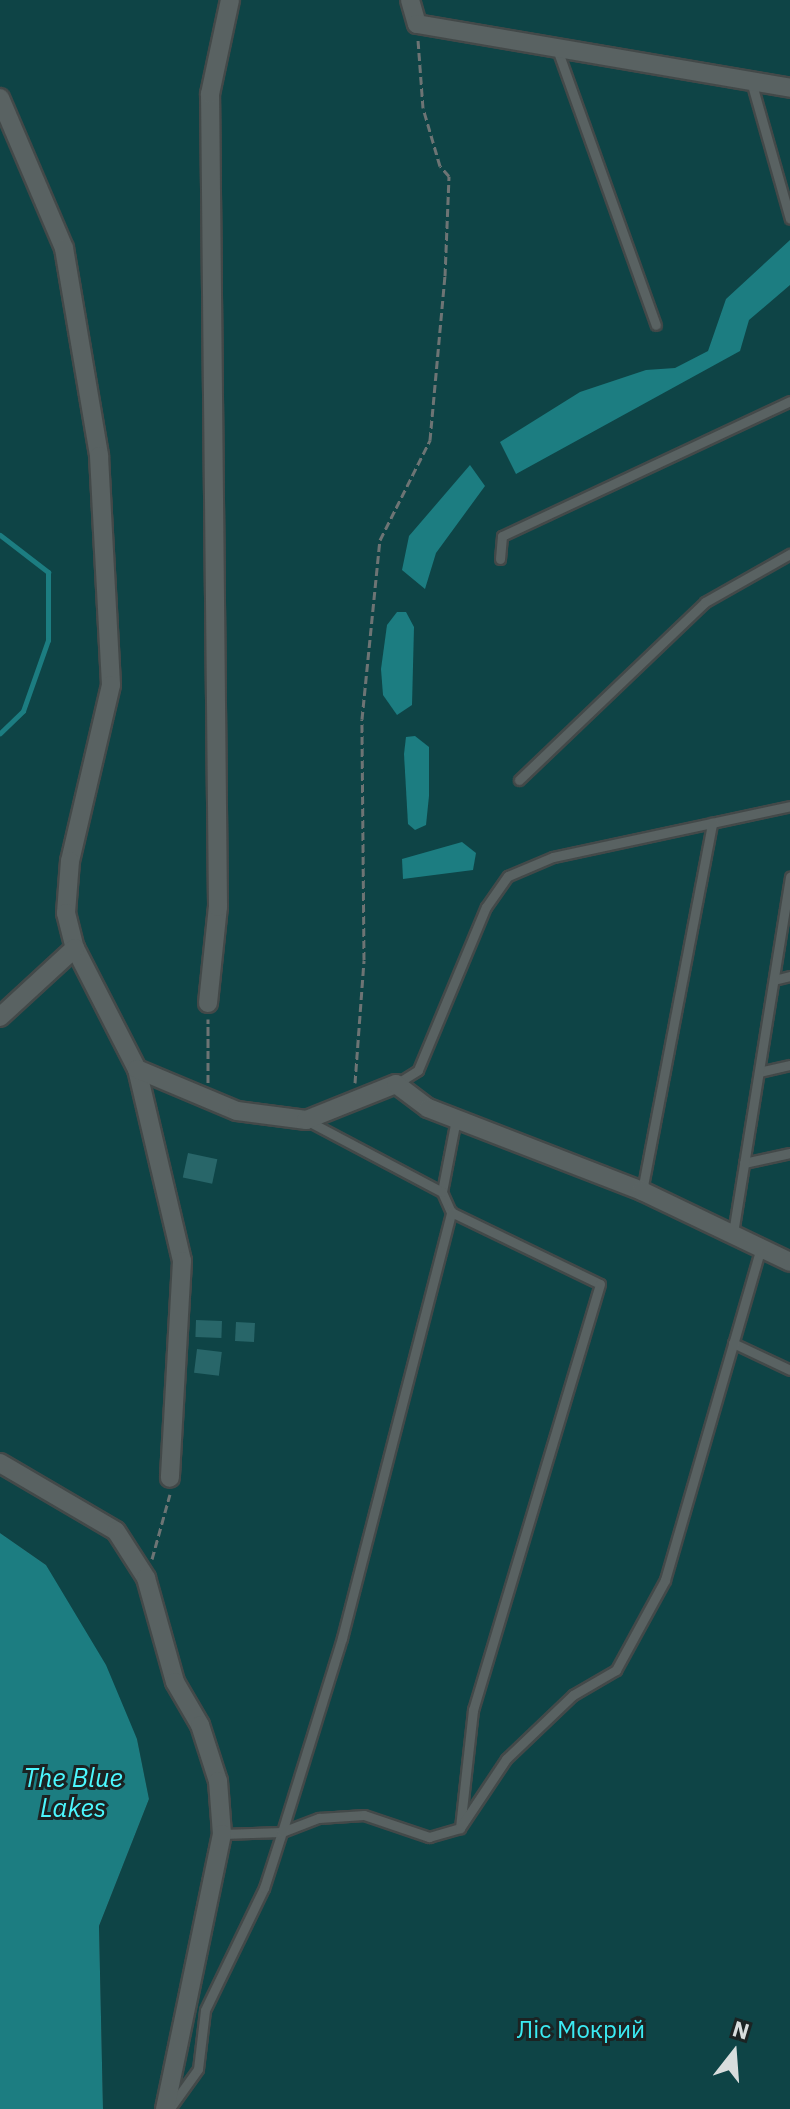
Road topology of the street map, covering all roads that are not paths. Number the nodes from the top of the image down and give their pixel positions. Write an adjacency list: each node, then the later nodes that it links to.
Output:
1 (230, 0): 20 (street)
2 (410, 0): 3 (street)
3 (555, 46): 4 (street); 8 (lane)
4 (751, 81): 5 (street); 7 (lane)
5 (790, 88)
6 (0, 98): 17 (street)
7 (790, 219)
8 (656, 325)
9 (790, 401): 11 (lane)
10 (790, 554): 12 (lane)
11 (500, 559)
12 (519, 780)
13 (790, 806): 14 (lane)
14 (712, 823): 25 (lane); 30 (lane)
15 (790, 877): 16 (lane)
16 (789, 890): 19 (lane)
17 (75, 948): 21 (street); 23 (street)
18 (790, 976): 19 (lane)
19 (774, 980): 24 (lane)
20 (208, 1003)
21 (0, 1017)
22 (790, 1065): 24 (lane)
23 (137, 1069): 27 (street); 39 (street)
24 (759, 1072): 29 (lane)
25 (396, 1084): 26 (street); 27 (street)
26 (456, 1119): 30 (street); 31 (lane)
27 (306, 1120): 31 (lane)
28 (790, 1153): 29 (lane)
29 (744, 1163): 33 (lane)
30 (642, 1191): 33 (street)
31 (442, 1192): 32 (lane)
32 (451, 1212): 40 (lane); 41 (lane)
33 (733, 1233): 34 (street)
34 (761, 1246): 35 (street); 36 (lane)
35 (790, 1262)
36 (733, 1343): 37 (lane); 40 (lane)
37 (790, 1370)
38 (0, 1463): 42 (street)
39 (170, 1478)
40 (460, 1828): 41 (lane)
41 (282, 1832): 42 (lane); 43 (lane)
42 (222, 1834): 43 (street)
43 (167, 2109)

